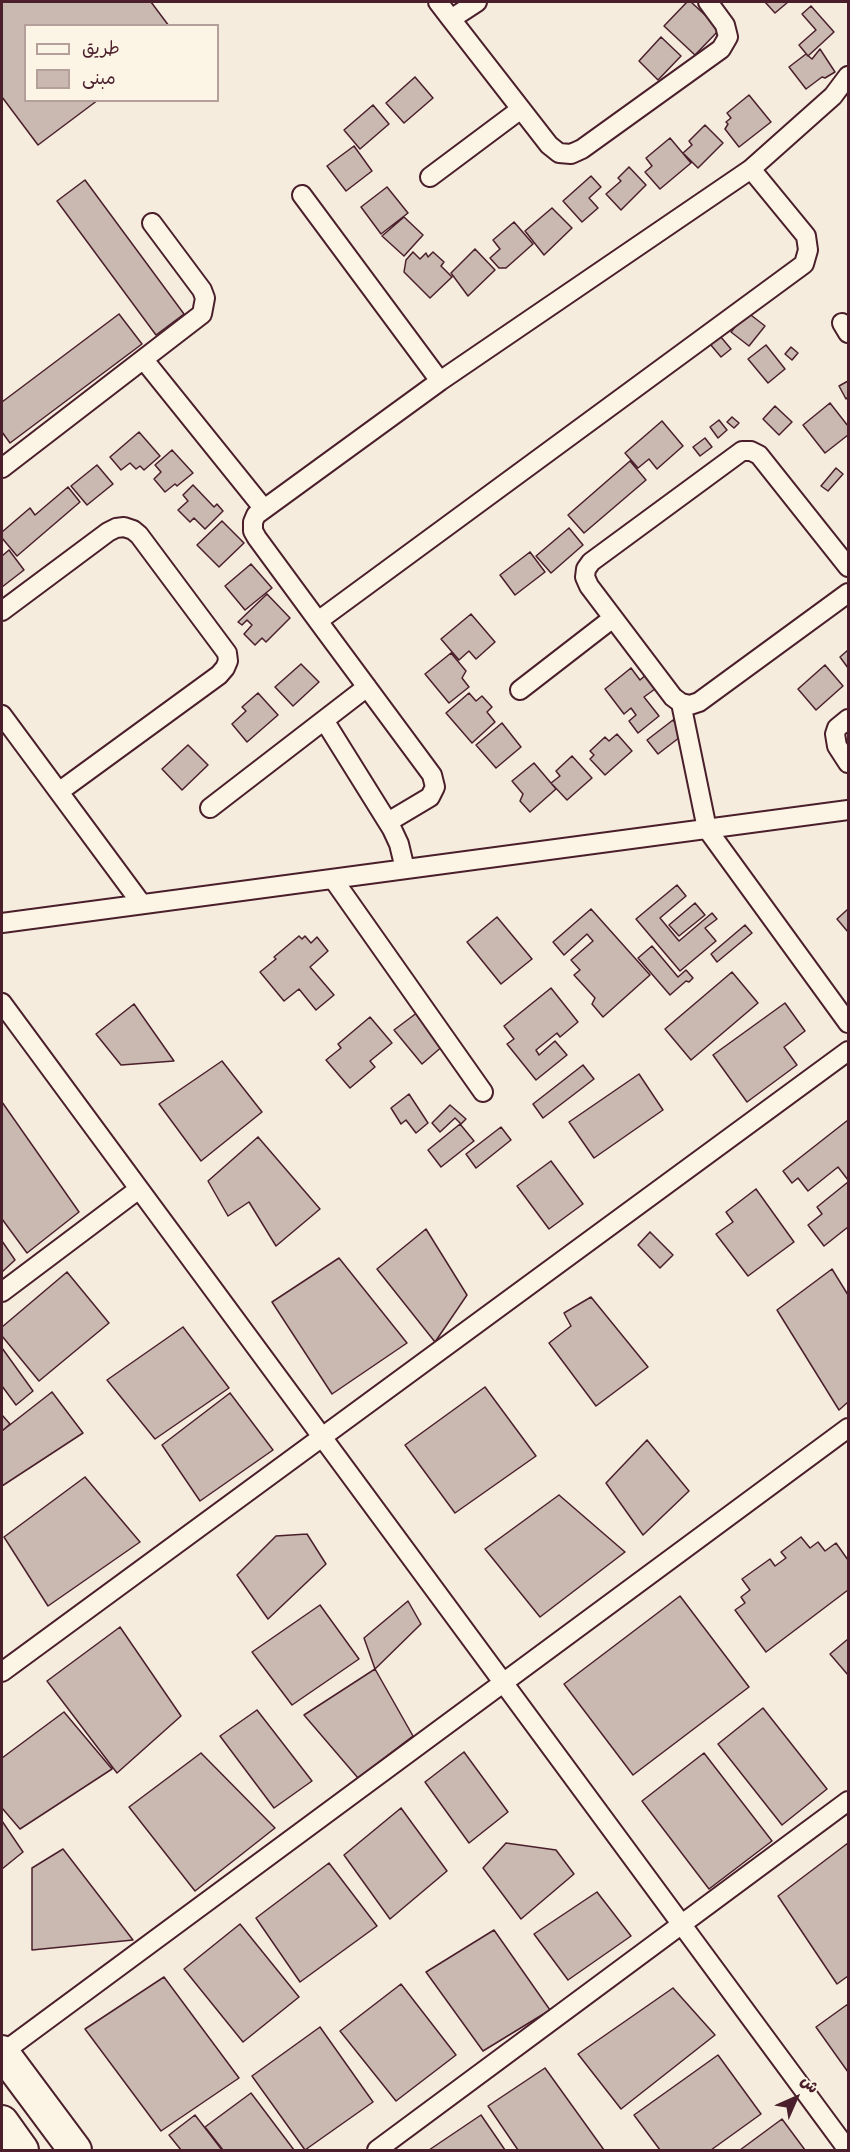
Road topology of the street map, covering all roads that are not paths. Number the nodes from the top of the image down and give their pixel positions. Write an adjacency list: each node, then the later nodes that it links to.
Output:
1 (438, 2): 4 (street)
2 (477, 2): 4 (street)
3 (708, 2): 6 (street)
4 (451, 19): 6 (street)
5 (849, 76): 7 (street)
6 (521, 109): 8 (street)
7 (751, 169): 12 (street); 19 (street)
8 (430, 177)
9 (302, 195): 12 (street)
10 (152, 224): 11 (street)
11 (144, 360): 13 (street); 14 (street)
12 (440, 381): 14 (street)
13 (2, 468)
14 (264, 509): 19 (street)
15 (849, 567): 18 (street)
16 (849, 593): 22 (street)
17 (2, 611): 27 (street)
18 (614, 618): 21 (street); 22 (street)
19 (318, 621): 20 (street)
20 (368, 687): 25 (street); 30 (street)
21 (520, 690)
22 (681, 703): 31 (street)
23 (2, 715): 27 (street)
24 (849, 718): 26 (street)
25 (324, 720): 28 (street); 30 (street)
26 (849, 763)
27 (60, 791): 34 (street)
28 (210, 808)
29 (849, 810): 31 (street)
30 (388, 822): 32 (street)
31 (707, 829): 32 (street); 37 (street)
32 (405, 869): 33 (street)
33 (333, 879): 34 (street); 39 (street)
34 (141, 903): 35 (street)
35 (2, 923)
36 (2, 1003): 40 (street)
37 (849, 1023)
38 (849, 1051): 43 (street)
39 (483, 1092)
40 (139, 1189): 41 (street); 43 (street)
41 (2, 1292)
42 (849, 1428): 45 (street)
43 (322, 1437): 44 (street); 45 (street)
44 (2, 1672)
45 (503, 1683): 47 (street); 48 (street)
46 (849, 1801): 47 (street)
47 (681, 1924): 49 (street); 51 (street)
48 (2, 2052): 50 (highway)
49 (849, 2150)
50 (75, 2151)
51 (377, 2151)

